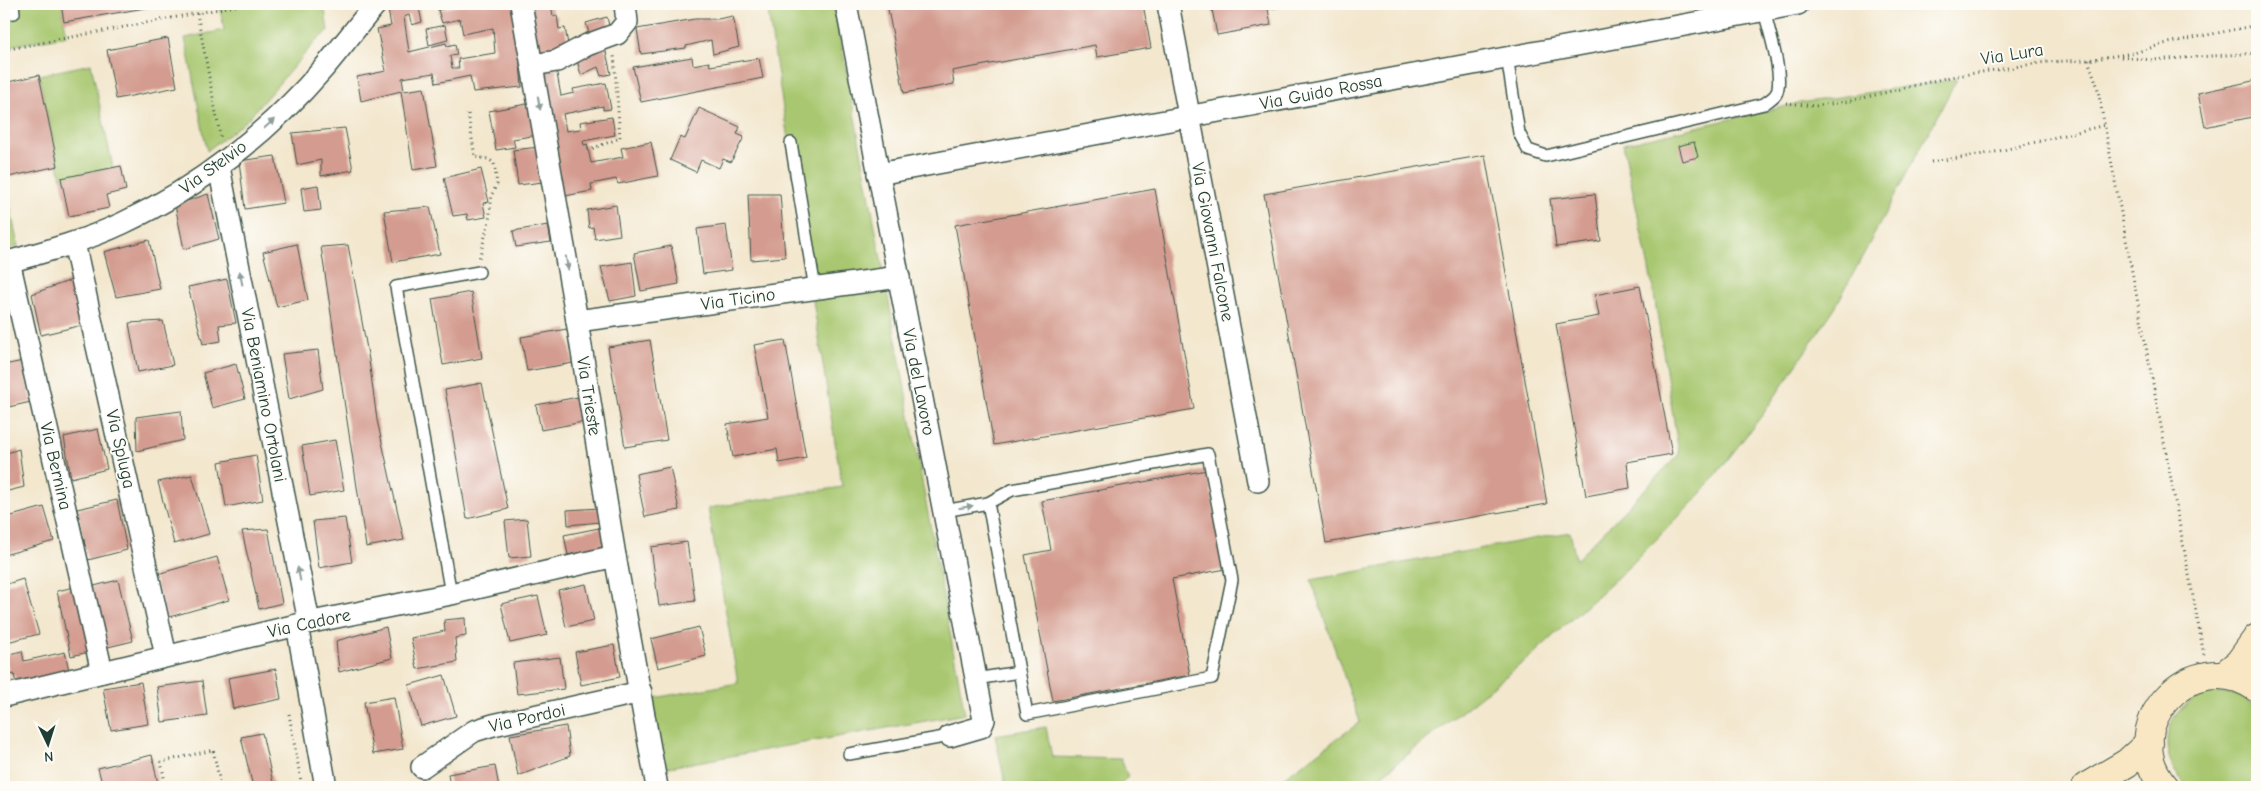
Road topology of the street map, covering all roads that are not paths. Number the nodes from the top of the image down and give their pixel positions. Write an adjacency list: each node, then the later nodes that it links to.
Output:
1 (12, 4): 9 (lane)
2 (376, 4): 14 (street, Via Stelvio, one-way to 2)
3 (521, 4): 11 (street, Via Trieste)
4 (626, 4): 11 (street)
5 (846, 4): 15 (street, Via del Lavoro)
6 (1168, 4): 12 (street, Via Giovanni Falcone)
7 (1798, 4): 8 (street, Via Guido Rossa)
8 (1764, 10): 10 (street, Via Guido Rossa); 10 (lane)
9 (4, 14)
10 (1507, 57): 12 (street, Via Guido Rossa)
11 (532, 65): 21 (street, Via Trieste, one-way to 21)
12 (1190, 118): 15 (street, Via Guido Rossa); 22 (street, Via Giovanni Falcone)
13 (790, 143): 20 (lane)
14 (220, 157): 16 (street, Via Stelvio); 27 (street, Via Beniamino Ortolani, one-way to 14)
15 (878, 174): 19 (street, Via del Lavoro)
16 (74, 243): 17 (street, Via Stelvio); 29 (street, Via Spluga)
17 (6, 262): 30 (street, Via Bernina)
18 (479, 272): 26 (lane)
19 (899, 277): 20 (street, Via Ticino); 24 (street, Via del Lavoro)
20 (815, 289): 21 (street, Via Ticino)
21 (577, 321): 25 (street, Via Trieste)
22 (1258, 481)
23 (988, 503): 24 (lane, one-way to 23); 31 (lane); 31 (lane)
24 (944, 511): 33 (street, Via del Lavoro)
25 (615, 556): 26 (street, Via Cadore); 35 (street, Via Trieste)
26 (451, 594): 27 (street, Via Cadore)
27 (303, 624): 29 (street, Via Cadore); 42 (street, Via Beniamino Ortolani)
28 (2257, 638): 32 (main road)
29 (166, 656): 30 (street, Via Cadore)
30 (102, 672): 36 (street, Via Cadore)
31 (1019, 672): 33 (lane)
32 (2216, 675): 34 (main road); 38 (main road)
33 (976, 679): 37 (street, Via del Lavoro)
34 (2257, 688)
35 (642, 692): 40 (street, Via Pordoi); 43 (street, Via Trieste)
36 (4, 696)
37 (950, 736): 39 (lane)
38 (2149, 743): 41 (main road); 44 (main road)
39 (849, 754)
40 (422, 767)
41 (2155, 786)
42 (326, 787)
43 (658, 787)
44 (2086, 787)

